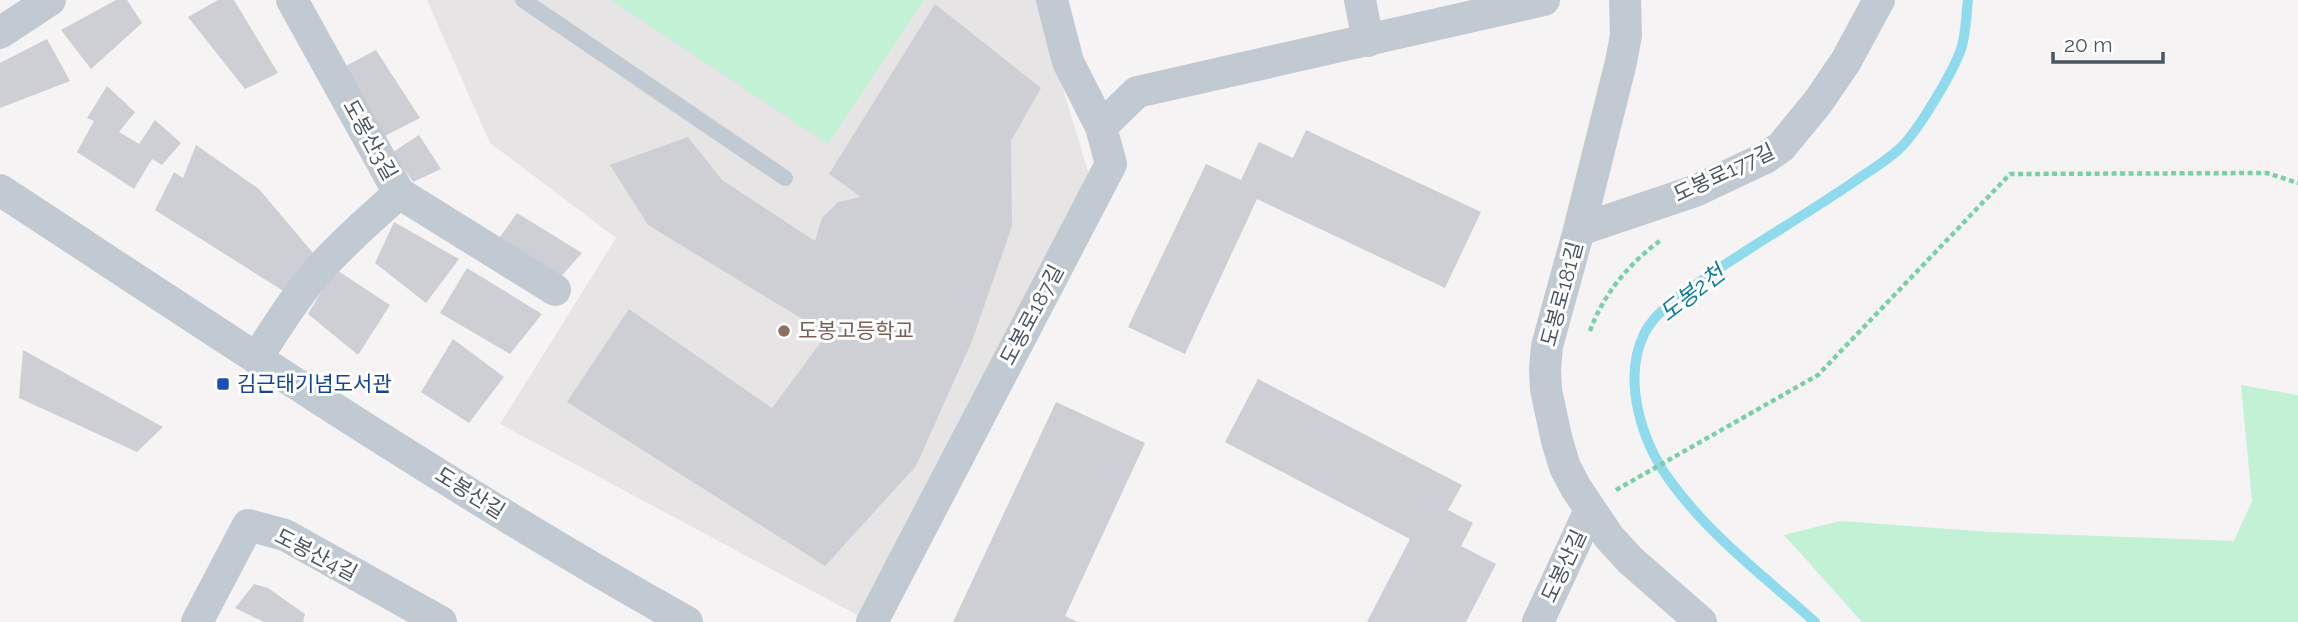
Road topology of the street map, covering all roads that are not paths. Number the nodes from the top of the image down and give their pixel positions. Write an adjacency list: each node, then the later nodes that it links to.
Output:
1 (50, 0): 9 (street)
2 (292, 0): 14 (street, 도봉산3길)
3 (523, 0): 12 (lane)
4 (1052, 0): 11 (street, 도봉로187길)
5 (1360, 0): 10 (street)
6 (1544, 0): 10 (street)
7 (1625, 0): 15 (street, 도봉로181길)
8 (1879, 0): 15 (street, 도봉로177길)
9 (0, 33)
10 (1368, 41): 11 (street)
11 (1101, 127): 22 (street, 도봉로187길)
12 (785, 178)
13 (0, 190): 17 (street, 도봉산길)
14 (399, 193): 16 (street, 도봉산3길); 17 (street)
15 (1579, 230): 18 (street, 도봉로181길)
16 (555, 290)
17 (257, 358): 21 (street, 도봉산길)
18 (1600, 502): 23 (street, 도봉산길); 24 (street, 도봉로181길)
19 (197, 622): 20 (street, 도봉산4길)
20 (440, 622)
21 (687, 622)
22 (872, 622)
23 (1538, 622)
24 (1701, 622)

